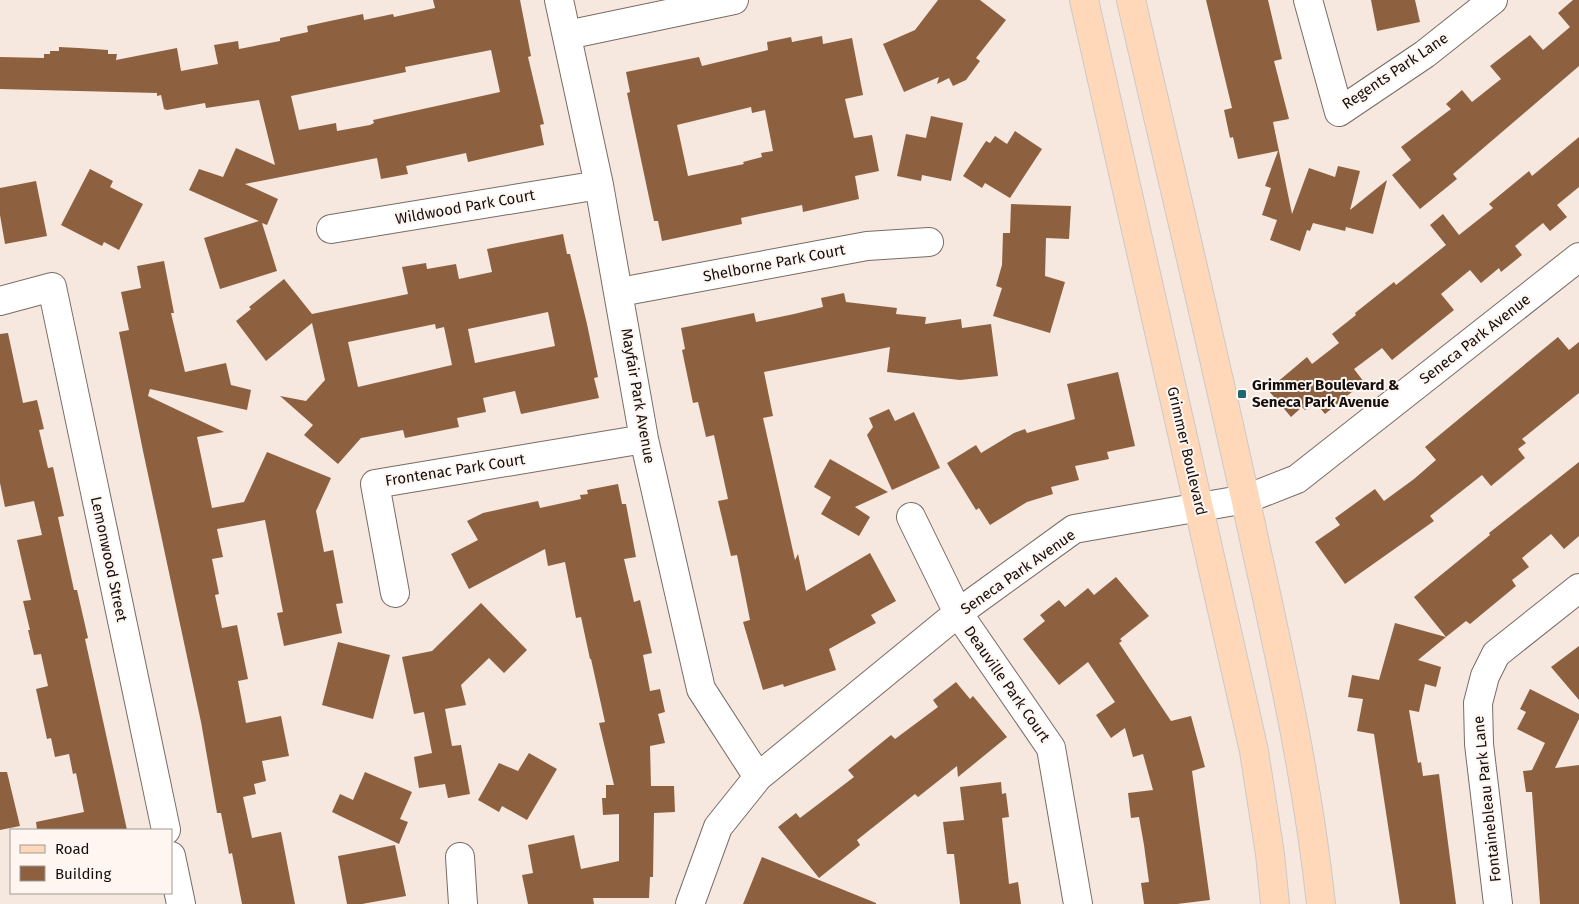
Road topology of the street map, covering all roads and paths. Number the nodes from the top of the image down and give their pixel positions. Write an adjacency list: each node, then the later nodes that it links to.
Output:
1 (559, 0): 7 (street, Mayfair Park Avenue)
2 (734, 0): 7 (street)
3 (1084, 0): 16 (main road, Grimmer Boulevard)
4 (1131, 0): 15 (main road)
5 (1308, 0): 6 (street, Regents Park Lane)
6 (1493, 0)
7 (567, 35): 8 (street, Mayfair Park Avenue)
8 (599, 185): 9 (street, Wildwood Park Court); 12 (street, Mayfair Park Avenue)
9 (331, 230)
10 (929, 242): 12 (street, Shelborne Park Court)
11 (1579, 257): 15 (street, Seneca Park Avenue)
12 (620, 292): 14 (street, Mayfair Park Avenue)
13 (0, 301): 22 (street, Lemonwood Street)
14 (644, 439): 19 (street, Frontenac Park Court); 21 (street, Mayfair Park Avenue)
15 (1246, 499): 16 (street, Seneca Park Avenue); 30 (main road)
16 (1200, 506): 20 (street, Seneca Park Avenue); 29 (main road, Grimmer Boulevard)
17 (911, 517): 20 (street, Deauville Park Court)
18 (1579, 588): 31 (street, Fontainebleau Park Lane)
19 (395, 593)
20 (958, 613): 21 (street, Seneca Park Avenue); 28 (street, Deauville Park Court)
21 (758, 776): 27 (street, Seneca Park Avenue)
22 (166, 829)
23 (460, 857): 26 (street)
24 (172, 861): 25 (street)
25 (181, 904)
26 (463, 904)
27 (690, 904)
28 (1078, 904)
29 (1275, 904)
30 (1321, 904)
31 (1498, 904)

